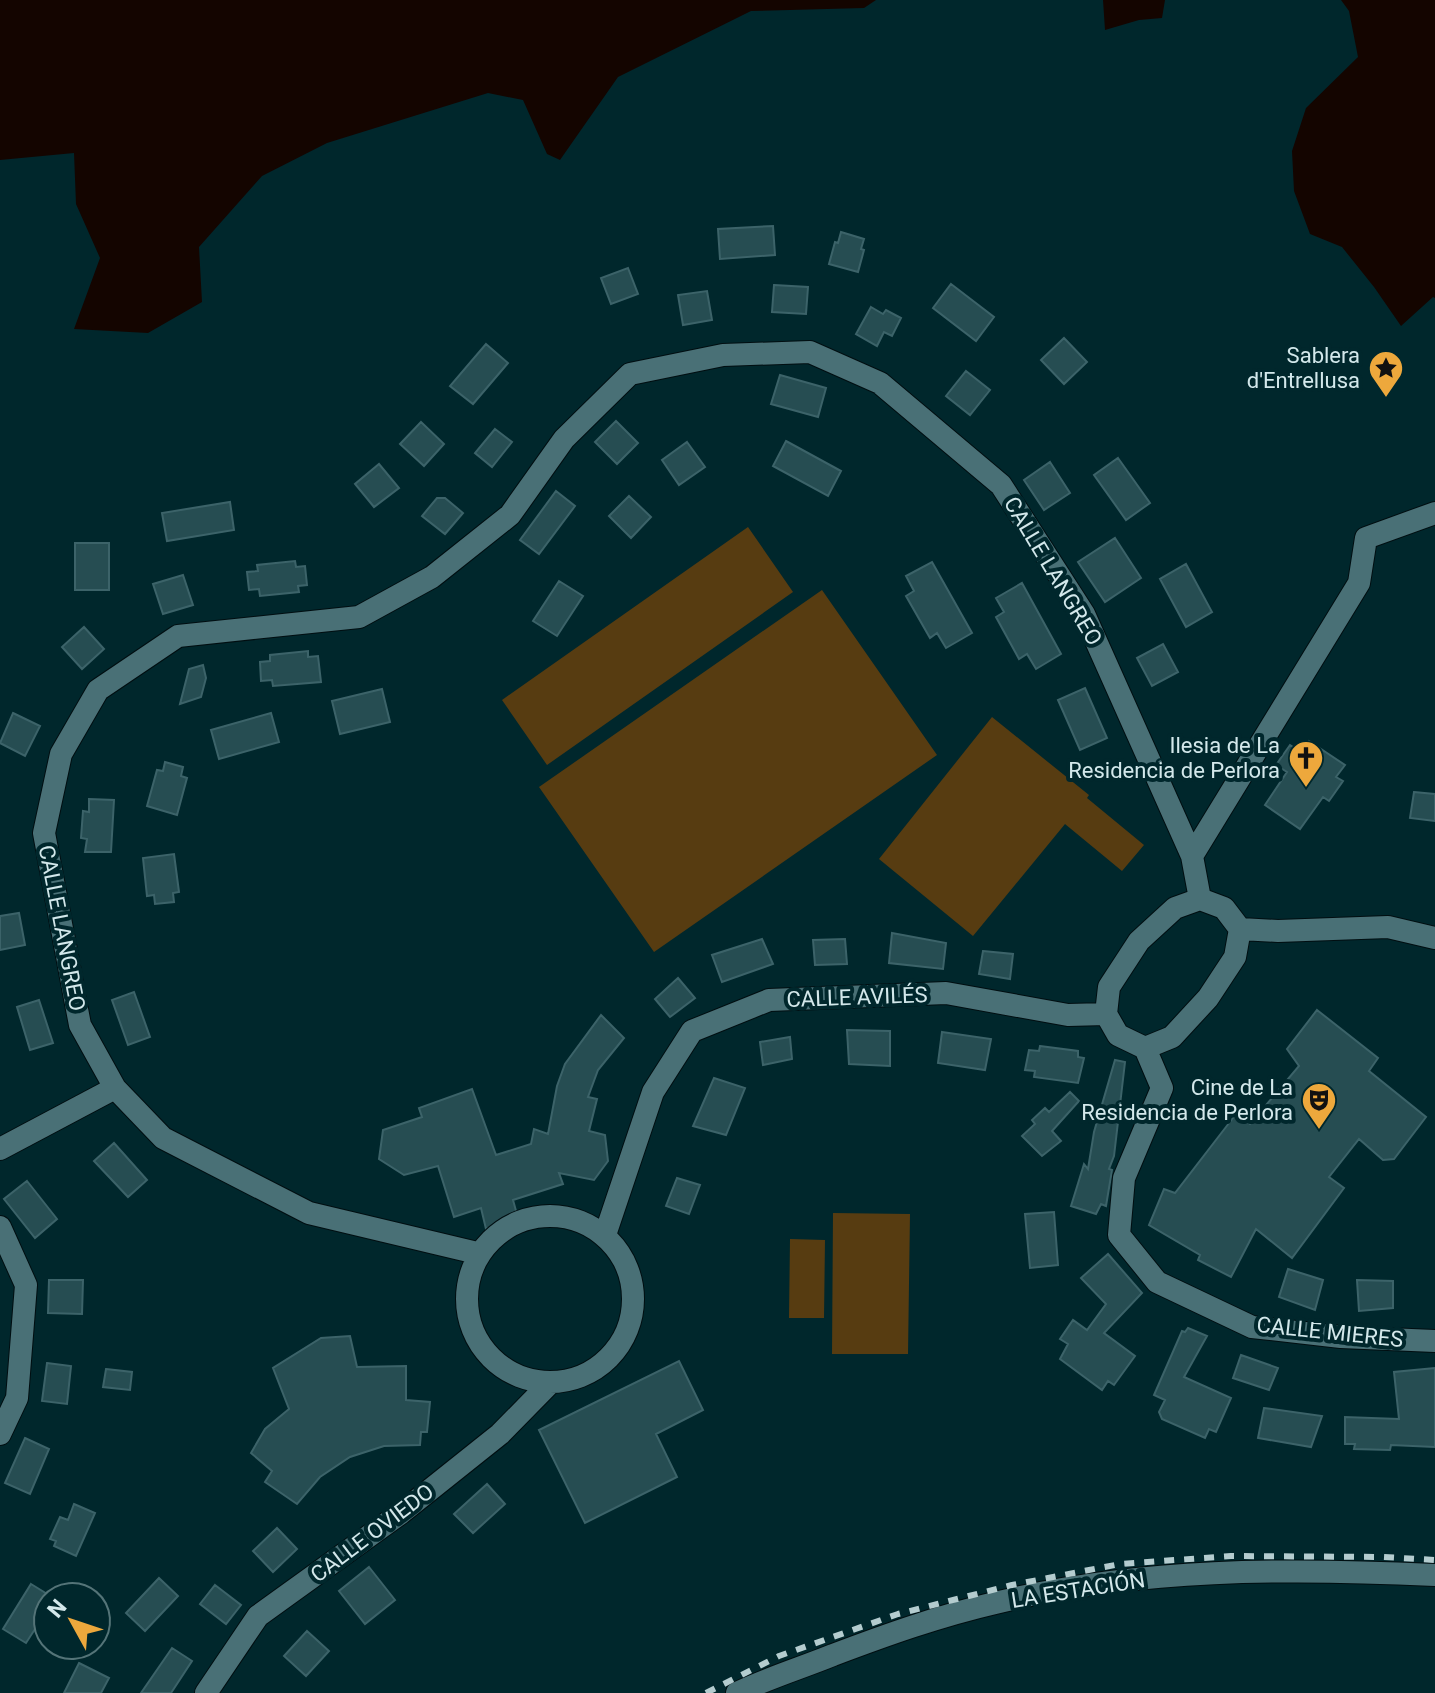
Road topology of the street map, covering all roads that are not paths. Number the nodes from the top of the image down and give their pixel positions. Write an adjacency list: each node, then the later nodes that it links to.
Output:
1 (1435, 513): 2 (street)
2 (1192, 856): 3 (street, CALLE LANGREO); 8 (street, CALLE LANGREO)
3 (1200, 899): 4 (street); 6 (street)
4 (1240, 929): 5 (street); 7 (street)
5 (1435, 938)
6 (1106, 1014): 7 (street); 11 (street, CALLE AVILÉS)
7 (1145, 1048): 13 (street, CALLE MIERES)
8 (115, 1088): 9 (street); 12 (street, CALLE LANGREO)
9 (0, 1149)
10 (0, 1227): 15 (street)
11 (605, 1235): 12 (street); 14 (street)
12 (477, 1253): 14 (street)
13 (1435, 1341)
14 (550, 1383): 17 (street, CALLE OVIEDO)
15 (0, 1434)
16 (1435, 1575): 18 (street, LA ESTACIÓN)
17 (206, 1693)
18 (737, 1693)

